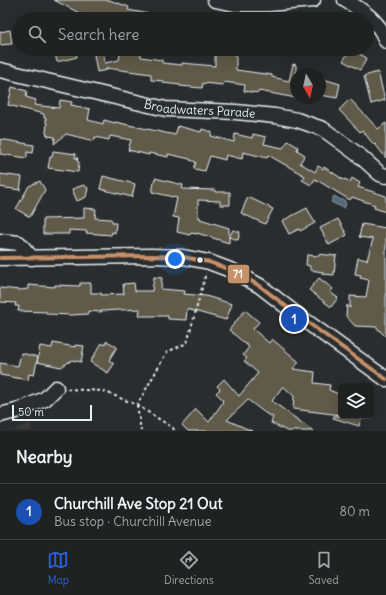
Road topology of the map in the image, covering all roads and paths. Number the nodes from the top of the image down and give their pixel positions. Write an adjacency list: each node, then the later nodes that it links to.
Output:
1 (215, 0): 2 (street)
2 (313, 0)
3 (345, 0): 4 (street)
4 (363, 12)
5 (374, 22): 6 (street)
6 (386, 41)
7 (0, 70): 8 (street, Broadwaters Parade)
8 (386, 176)
9 (0, 242): 11 (street)
10 (0, 258): 11 (street)
11 (32, 258): 12 (street)
12 (208, 262): 13 (street); 16 (path)
13 (382, 371): 14 (street)
14 (386, 379)
15 (56, 388): 16 (path); 17 (street)
16 (136, 405): 18 (path); 19 (path)
17 (0, 415)
18 (141, 431)
19 (175, 431)

